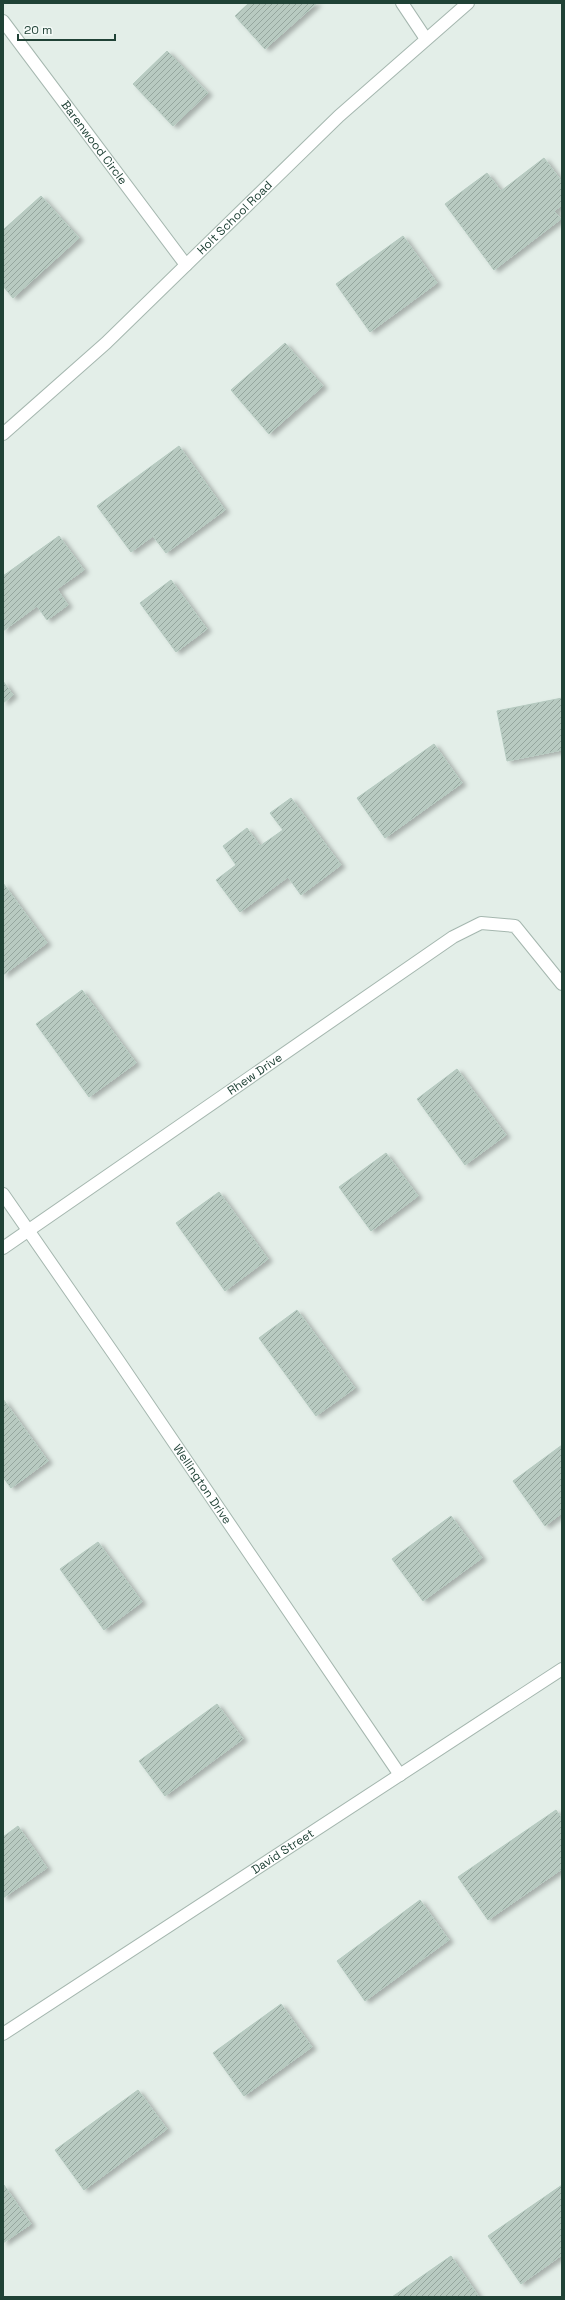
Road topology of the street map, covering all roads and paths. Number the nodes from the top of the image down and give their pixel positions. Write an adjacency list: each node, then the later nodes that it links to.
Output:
1 (402, 3): 4 (street)
2 (468, 3): 4 (street, Holt School Road)
3 (3, 21): 5 (street, Barenwood Circle)
4 (426, 39): 5 (street, Holt School Road)
5 (186, 264): 6 (street, Holt School Road)
6 (3, 434)
7 (562, 984): 9 (street, Rhew Drive)
8 (3, 1194): 9 (street, Wellington Drive)
9 (28, 1230): 10 (street, Rhew Drive); 12 (street, Wellington Drive)
10 (3, 1248)
11 (562, 1669): 12 (street, David Street)
12 (400, 1775): 13 (street, David Street)
13 (3, 2034)

